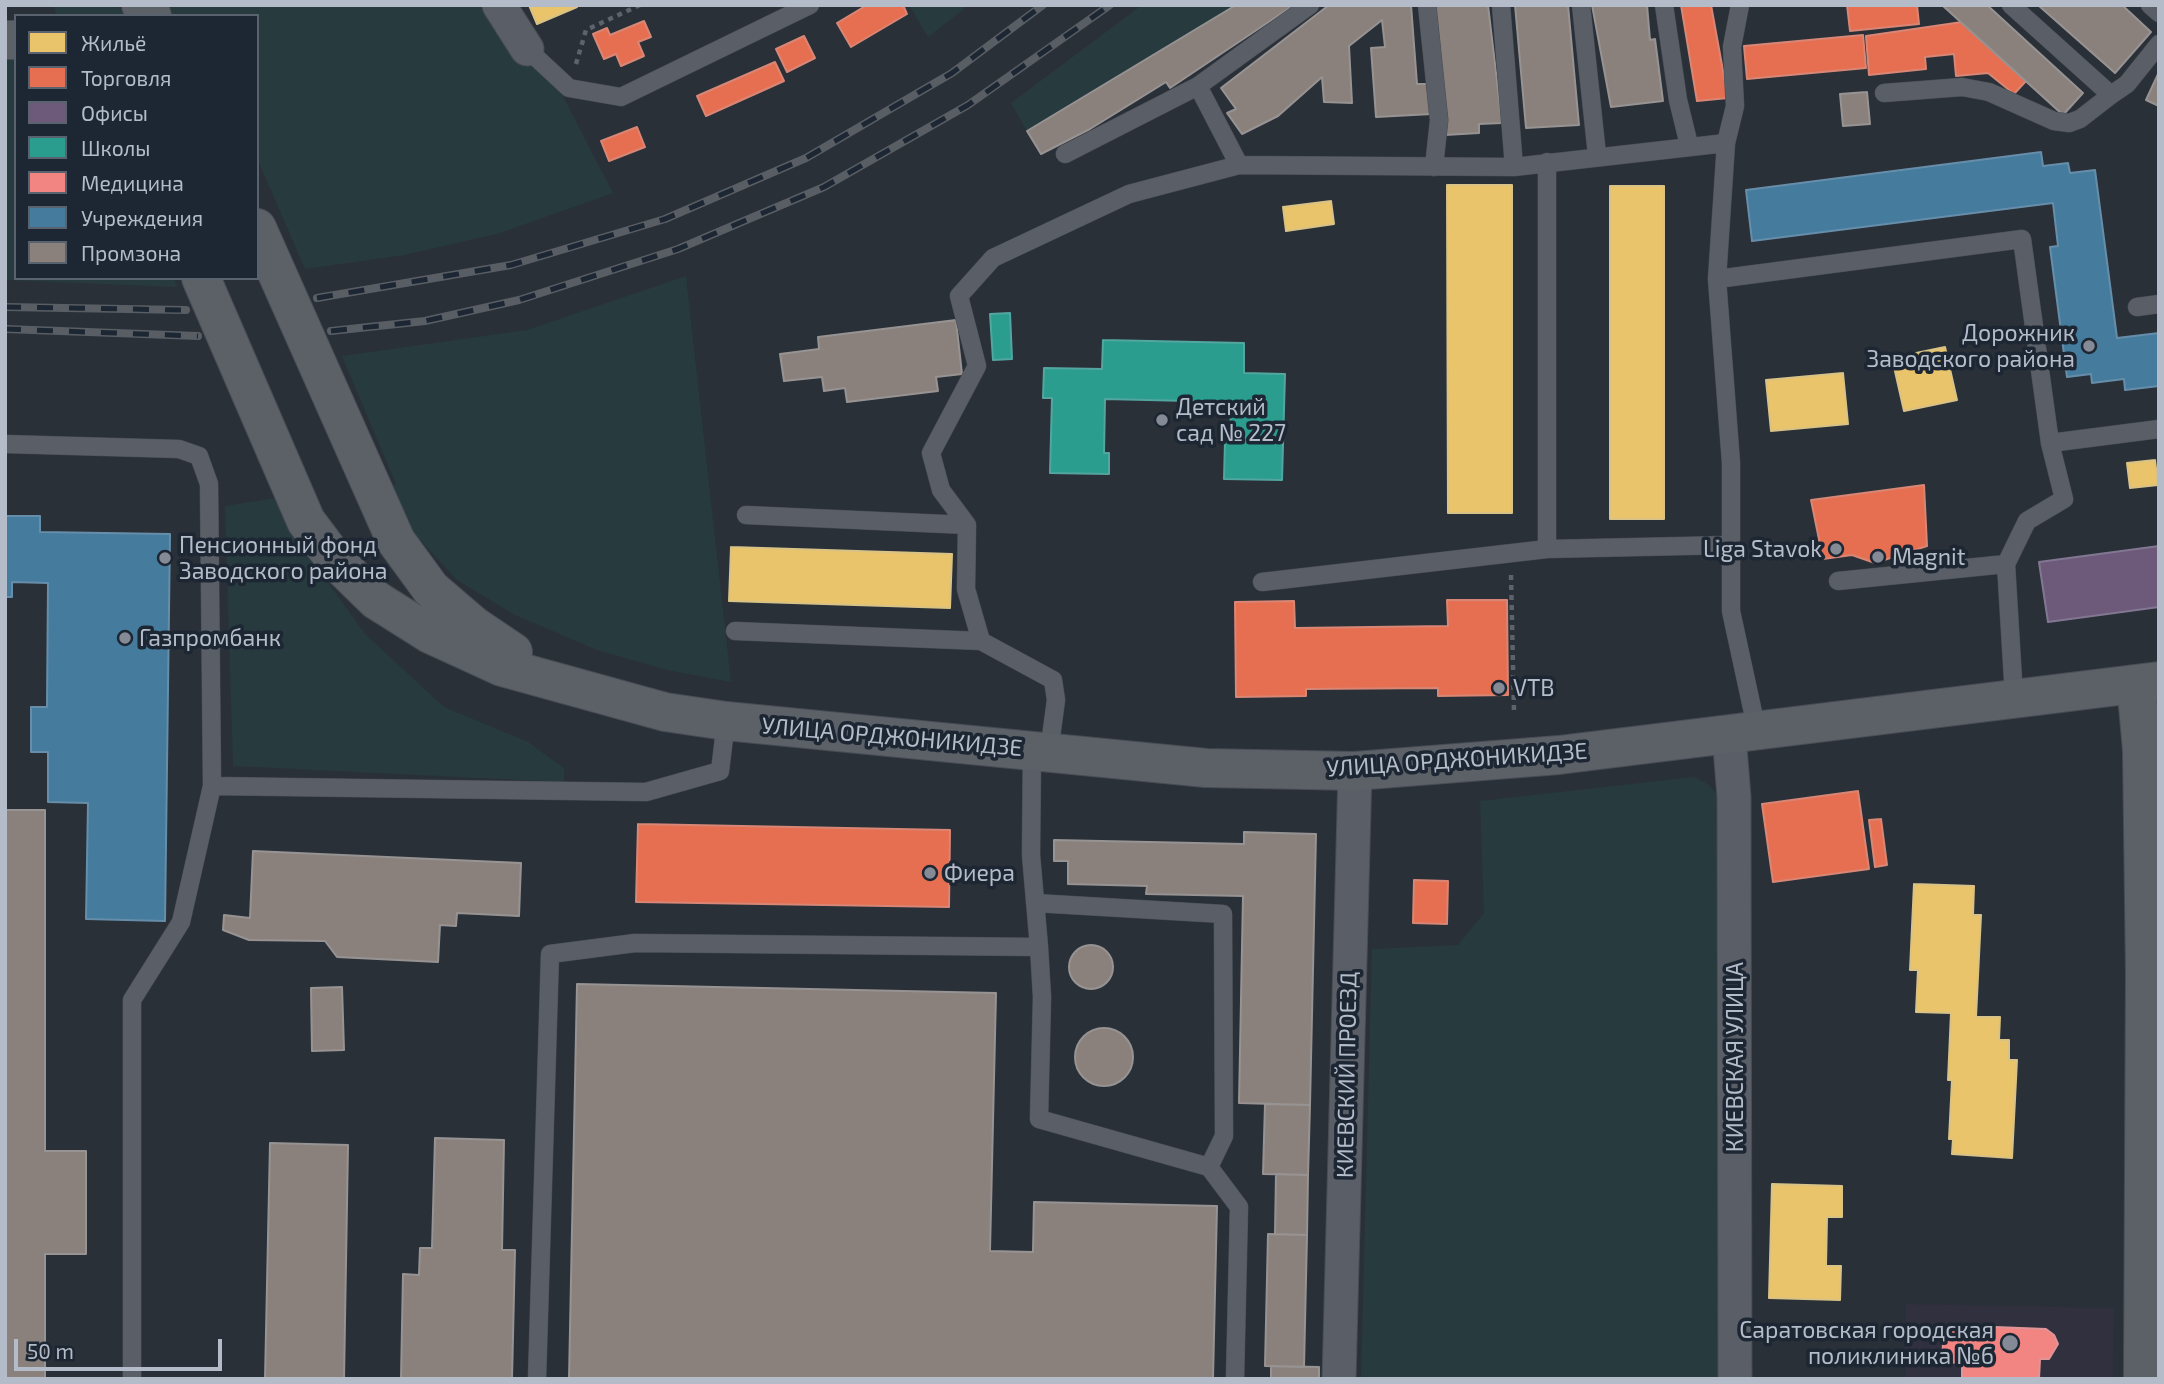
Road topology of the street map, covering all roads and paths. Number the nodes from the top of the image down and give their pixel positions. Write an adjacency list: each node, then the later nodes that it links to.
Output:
1 (499, 5): 14 (street)
2 (640, 5): 16 (path)
3 (810, 5): 16 (lane)
4 (1310, 5): 15 (lane)
5 (1427, 5): 25 (lane)
6 (1501, 5): 26 (lane)
7 (1581, 5): 22 (lane)
8 (1664, 5): 20 (lane)
9 (1741, 5): 19 (lane)
10 (2011, 5): 18 (lane)
11 (2150, 5): 12 (lane)
12 (2159, 13)
13 (2159, 44): 18 (lane)
14 (527, 49): 16 (lane)
15 (1198, 86): 21 (lane); 24 (lane)
16 (569, 88)
17 (1884, 93): 18 (lane)
18 (2111, 95)
19 (1726, 143): 20 (lane); 28 (lane)
20 (1689, 145): 22 (lane)
21 (1065, 154)
22 (1597, 155): 23 (lane)
23 (1547, 162): 26 (lane); 38 (lane)
24 (1239, 165): 25 (lane); 36 (lane)
25 (1434, 167): 26 (lane)
26 (1514, 167)
27 (259, 233): 46 (main road, УЛИЦА ОРДЖОНИКИДЗЕ)
28 (1717, 279): 33 (lane); 37 (lane)
29 (202, 280): 46 (main road, УЛИЦА ОРДЖОНИКИДЗЕ)
30 (2159, 304): 31 (lane)
31 (2137, 307)
32 (2159, 429): 33 (lane)
33 (2050, 443): 40 (lane)
34 (5, 444): 53 (lane)
35 (746, 515): 36 (lane)
36 (967, 525): 44 (lane)
37 (1730, 545): 38 (lane); 50 (lane)
38 (1547, 549): 39 (lane)
39 (1510, 553): 42 (lane); 48 (path)
40 (2006, 564): 41 (lane); 47 (lane)
41 (1838, 581)
42 (1262, 582)
43 (734, 631): 44 (lane)
44 (981, 640): 51 (lane)
45 (2147, 683): 47 (main road, УЛИЦА ОРДЖОНИКИДЗЕ); 62 (main road)
46 (589, 693): 49 (main road, УЛИЦА ОРДЖОНИКИДЗЕ)
47 (2014, 697): 50 (main road, УЛИЦА ОРДЖОНИКИДЗЕ)
48 (1514, 712)
49 (726, 721): 51 (main road, УЛИЦА ОРДЖОНИКИДЗЕ); 53 (lane)
50 (1743, 733): 52 (main road, УЛИЦА ОРДЖОНИКИДЗЕ); 61 (street, КИЕВСКАЯ УЛИЦА)
51 (1041, 751): 52 (main road, УЛИЦА ОРДЖОНИКИДЗЕ); 54 (lane)
52 (1355, 771): 60 (street, КИЕВСКИЙ ПРОЕЗД)
53 (212, 786): 57 (lane)
54 (1035, 902): 55 (lane); 56 (lane)
55 (1039, 947): 56 (lane); 58 (lane)
56 (1209, 1167): 59 (lane)
57 (132, 1379)
58 (537, 1379)
59 (1235, 1379)
60 (1339, 1379)
61 (1735, 1379)
62 (2143, 1379)

